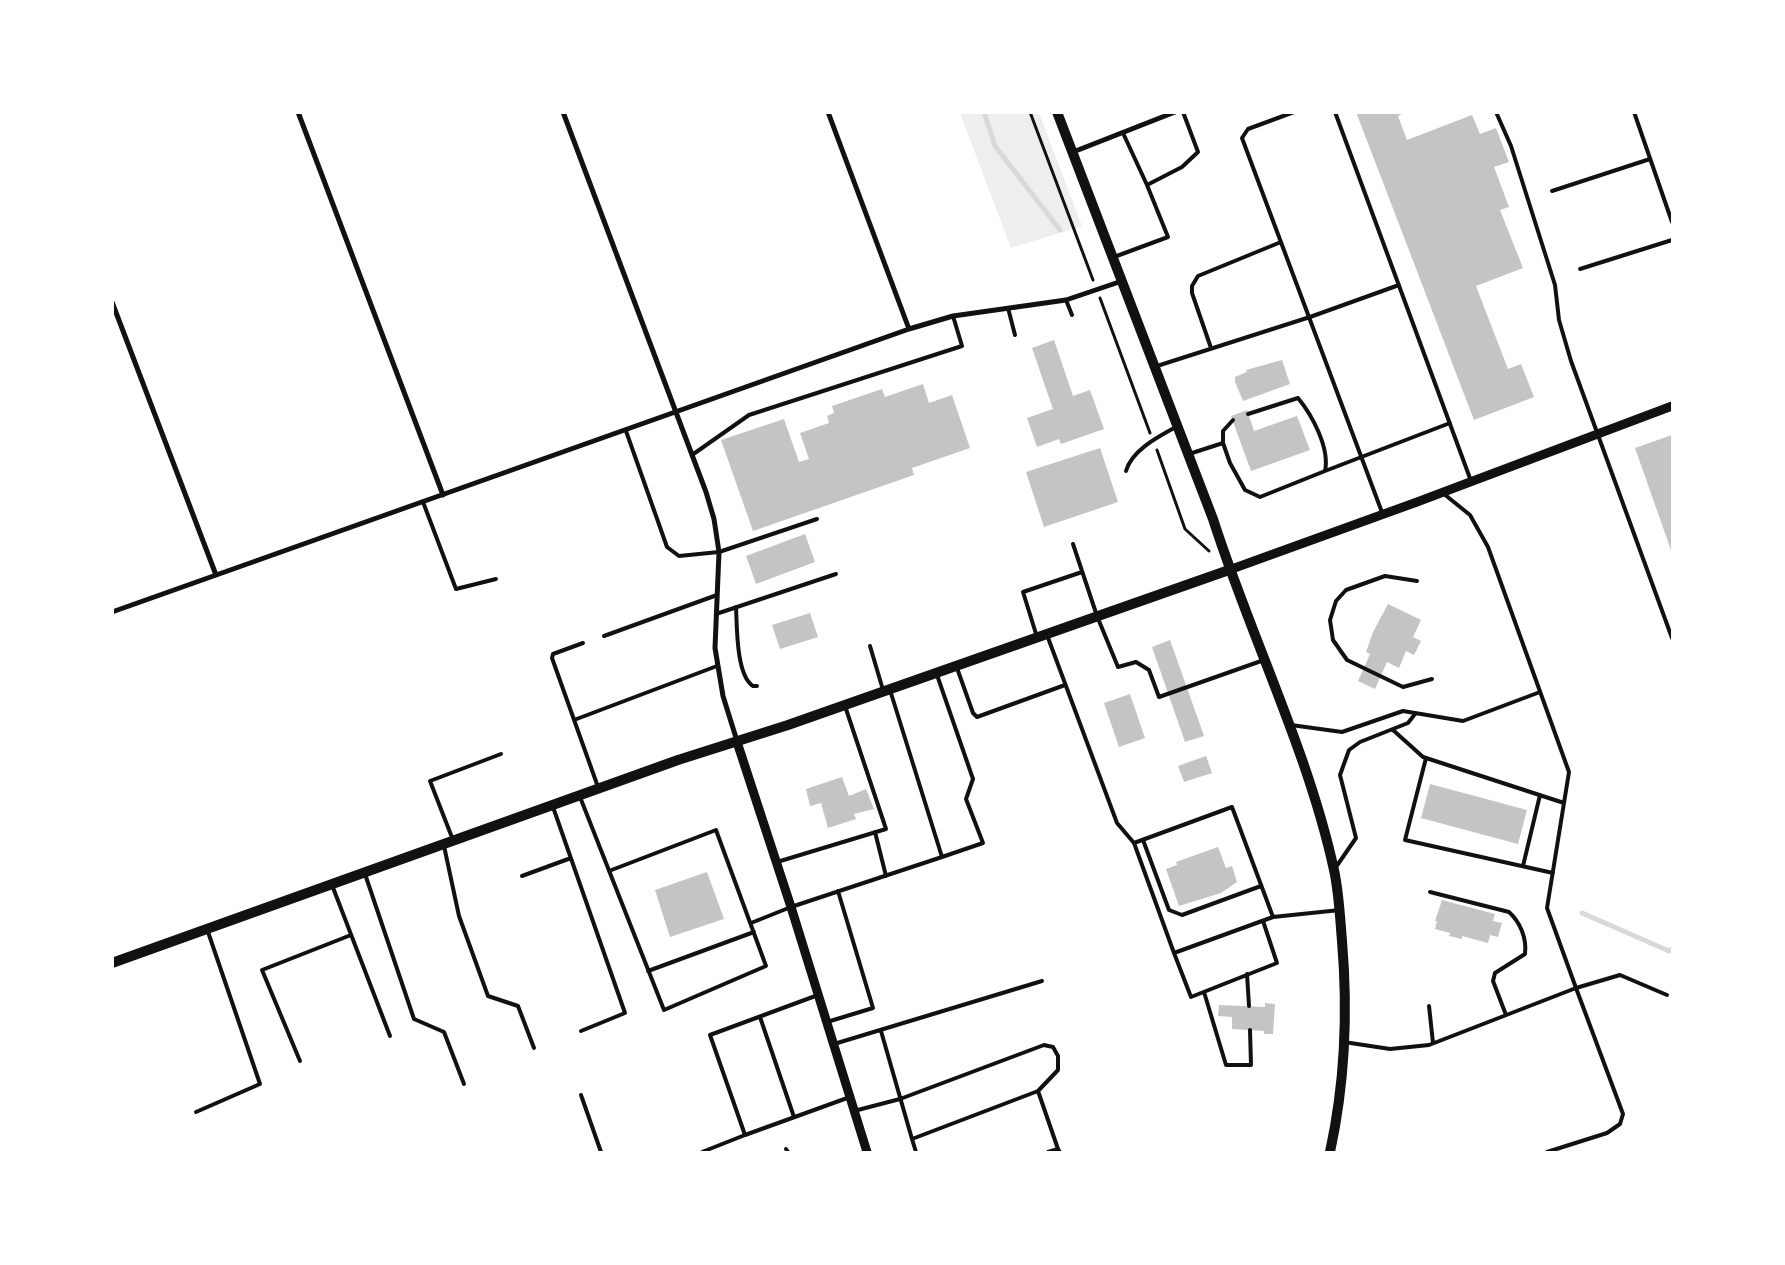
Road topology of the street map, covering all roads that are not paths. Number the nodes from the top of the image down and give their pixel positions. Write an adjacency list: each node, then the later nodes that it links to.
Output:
1 (298, 112): 49 (street)
2 (563, 112): 34 (street)
3 (828, 112): 29 (street)
4 (1057, 112): 12 (main road)
5 (1175, 112): 11 (street)
6 (1183, 112): 14 (lane)
7 (1294, 112): 18 (lane)
8 (1335, 112): 22 (lane)
9 (1496, 112): 40 (lane)
10 (1634, 112): 13 (lane)
11 (1123, 132): 12 (street); 14 (lane)
12 (1073, 152): 19 (main road)
13 (1650, 159): 15 (lane); 16 (lane)
14 (1147, 185): 19 (lane)
15 (1552, 191)
16 (1672, 222)
17 (1672, 240): 20 (lane)
18 (1281, 242): 28 (lane); 31 (lane)
19 (1113, 257): 21 (main road)
20 (1580, 269)
21 (1122, 281): 23 (street); 32 (main road)
22 (1399, 285): 28 (lane); 37 (lane)
23 (1066, 300): 25 (street); 26 (lane)
24 (112, 302): 58 (street)
25 (1008, 308): 27 (street); 30 (lane)
26 (1072, 315)
27 (953, 316): 29 (street); 43 (lane)
28 (1310, 317): 31 (lane); 44 (lane)
29 (909, 330): 34 (street)
30 (1015, 335)
31 (1211, 348): 32 (lane)
32 (1154, 367): 38 (main road)
33 (1672, 406): 40 (street)
34 (677, 413): 39 (street); 43 (street)
35 (1248, 414): 46 (lane)
36 (1233, 420): 41 (lane)
37 (1450, 424): 44 (lane); 47 (lane)
38 (1178, 426): 42 (main road); 45 (lane)
39 (626, 431): 49 (street); 54 (lane)
40 (1597, 434): 47 (street); 68 (lane)
41 (1224, 443): 42 (lane); 46 (lane)
42 (1190, 454): 55 (main road)
43 (692, 455): 54 (street)
44 (1362, 458): 46 (lane); 51 (lane)
45 (1126, 471)
46 (1325, 471)
47 (1471, 481): 48 (street)
48 (1442, 493): 51 (street); 79 (lane)
49 (443, 495): 50 (street)
50 (423, 502): 58 (street); 59 (lane)
51 (1383, 515): 55 (street)
52 (817, 519): 54 (lane)
53 (1073, 544): 56 (lane)
54 (719, 552): 61 (street)
55 (1230, 570): 65 (main road); 71 (main road)
56 (1082, 572): 65 (lane); 66 (lane)
57 (836, 574): 62 (lane)
58 (216, 575): 63 (street)
59 (496, 580)
60 (1417, 581): 75 (lane)
61 (718, 595): 64 (street); 67 (lane)
62 (736, 607): 64 (lane); 77 (lane)
63 (112, 612)
64 (716, 614): 73 (street)
65 (1097, 616): 66 (main road); 71 (lane)
66 (1042, 635): 72 (main road); 76 (lane)
67 (604, 636)
68 (1672, 638)
69 (583, 643): 82 (lane)
70 (870, 646): 78 (lane)
71 (1264, 660): 83 (main road)
72 (956, 665): 74 (main road); 76 (lane)
73 (718, 666): 82 (lane); 85 (street)
74 (936, 672): 78 (main road); 97 (lane)
75 (1432, 679)
76 (1065, 685): 96 (lane)
77 (757, 686)
78 (886, 689): 80 (main road); 97 (lane)
79 (1540, 692): 81 (lane); 91 (lane)
80 (845, 704): 85 (main road); 93 (lane)
81 (1415, 714): 83 (lane); 84 (lane)
82 (574, 720): 88 (lane)
83 (1288, 725): 101 (main road)
84 (1393, 730): 87 (lane); 101 (lane)
85 (738, 742): 88 (main road); 99 (street)
86 (501, 754): 95 (lane)
87 (1426, 758): 89 (lane); 100 (lane)
88 (599, 790): 90 (main road)
89 (1540, 795): 91 (lane); 100 (lane)
90 (580, 797): 92 (main road); 102 (lane)
91 (1564, 803): 103 (lane)
92 (552, 806): 95 (main road); 98 (lane)
93 (875, 832): 99 (lane); 106 (lane)
94 (1143, 840): 96 (lane); 108 (lane); 108 (lane)
95 (449, 844): 104 (main road); 140 (lane)
96 (1134, 844): 119 (lane)
97 (942, 857): 106 (lane)
98 (571, 858): 105 (lane); 134 (lane)
99 (777, 862): 111 (street)
100 (1522, 866): 103 (lane)
101 (1334, 870): 112 (main road)
102 (609, 871): 115 (lane); 121 (lane)
103 (1553, 873): 124 (lane)
104 (364, 874): 107 (main road); 142 (lane)
105 (522, 876)
106 (886, 876): 109 (lane)
107 (332, 885): 116 (main road); 118 (lane)
108 (1261, 886): 113 (lane)
109 (838, 892): 111 (lane); 132 (lane)
110 (1430, 892): 130 (lane)
111 (791, 907): 115 (lane); 126 (street)
112 (1340, 910): 113 (lane); 137 (main road)
113 (1273, 918): 114 (lane)
114 (1263, 921): 119 (lane); 122 (lane)
115 (751, 923): 117 (lane)
116 (207, 929): 120 (main road); 148 (lane)
117 (754, 932): 121 (lane); 121 (lane)
118 (351, 935): 136 (lane); 141 (lane)
119 (1174, 954): 125 (lane)
120 (112, 963)
121 (648, 971)
122 (1247, 974): 125 (lane); 128 (lane)
123 (1042, 981): 135 (lane)
124 (1576, 988): 127 (lane); 130 (lane); 152 (lane)
125 (1204, 992): 133 (lane)
126 (818, 995): 131 (lane); 132 (street)
127 (1666, 995)
128 (1249, 1006)
129 (1430, 1006): 138 (lane)
130 (1506, 1015): 138 (lane)
131 (760, 1017): 149 (lane); 150 (lane)
132 (827, 1022): 139 (street)
133 (1250, 1030)
134 (581, 1031)
135 (881, 1031): 139 (lane); 146 (lane)
136 (390, 1036)
137 (1344, 1042): 138 (lane); 159 (main road)
138 (1433, 1043)
139 (834, 1044): 145 (street)
140 (534, 1048)
141 (300, 1061)
142 (464, 1084)
143 (1038, 1091): 146 (lane); 151 (lane); 153 (lane)
144 (581, 1095): 154 (lane)
145 (850, 1097): 147 (street); 149 (lane)
146 (900, 1099): 147 (lane); 151 (lane)
147 (854, 1111): 156 (street)
148 (196, 1112)
149 (794, 1117): 150 (lane)
150 (745, 1135): 155 (lane)
151 (912, 1140): 157 (lane)
152 (1564, 1147): 160 (lane); 161 (lane)
153 (1059, 1150): 158 (lane)
154 (601, 1152)
155 (702, 1152)
156 (867, 1152)
157 (916, 1152)
158 (1048, 1152)
159 (1330, 1152)
160 (1547, 1152)
161 (1566, 1152)

